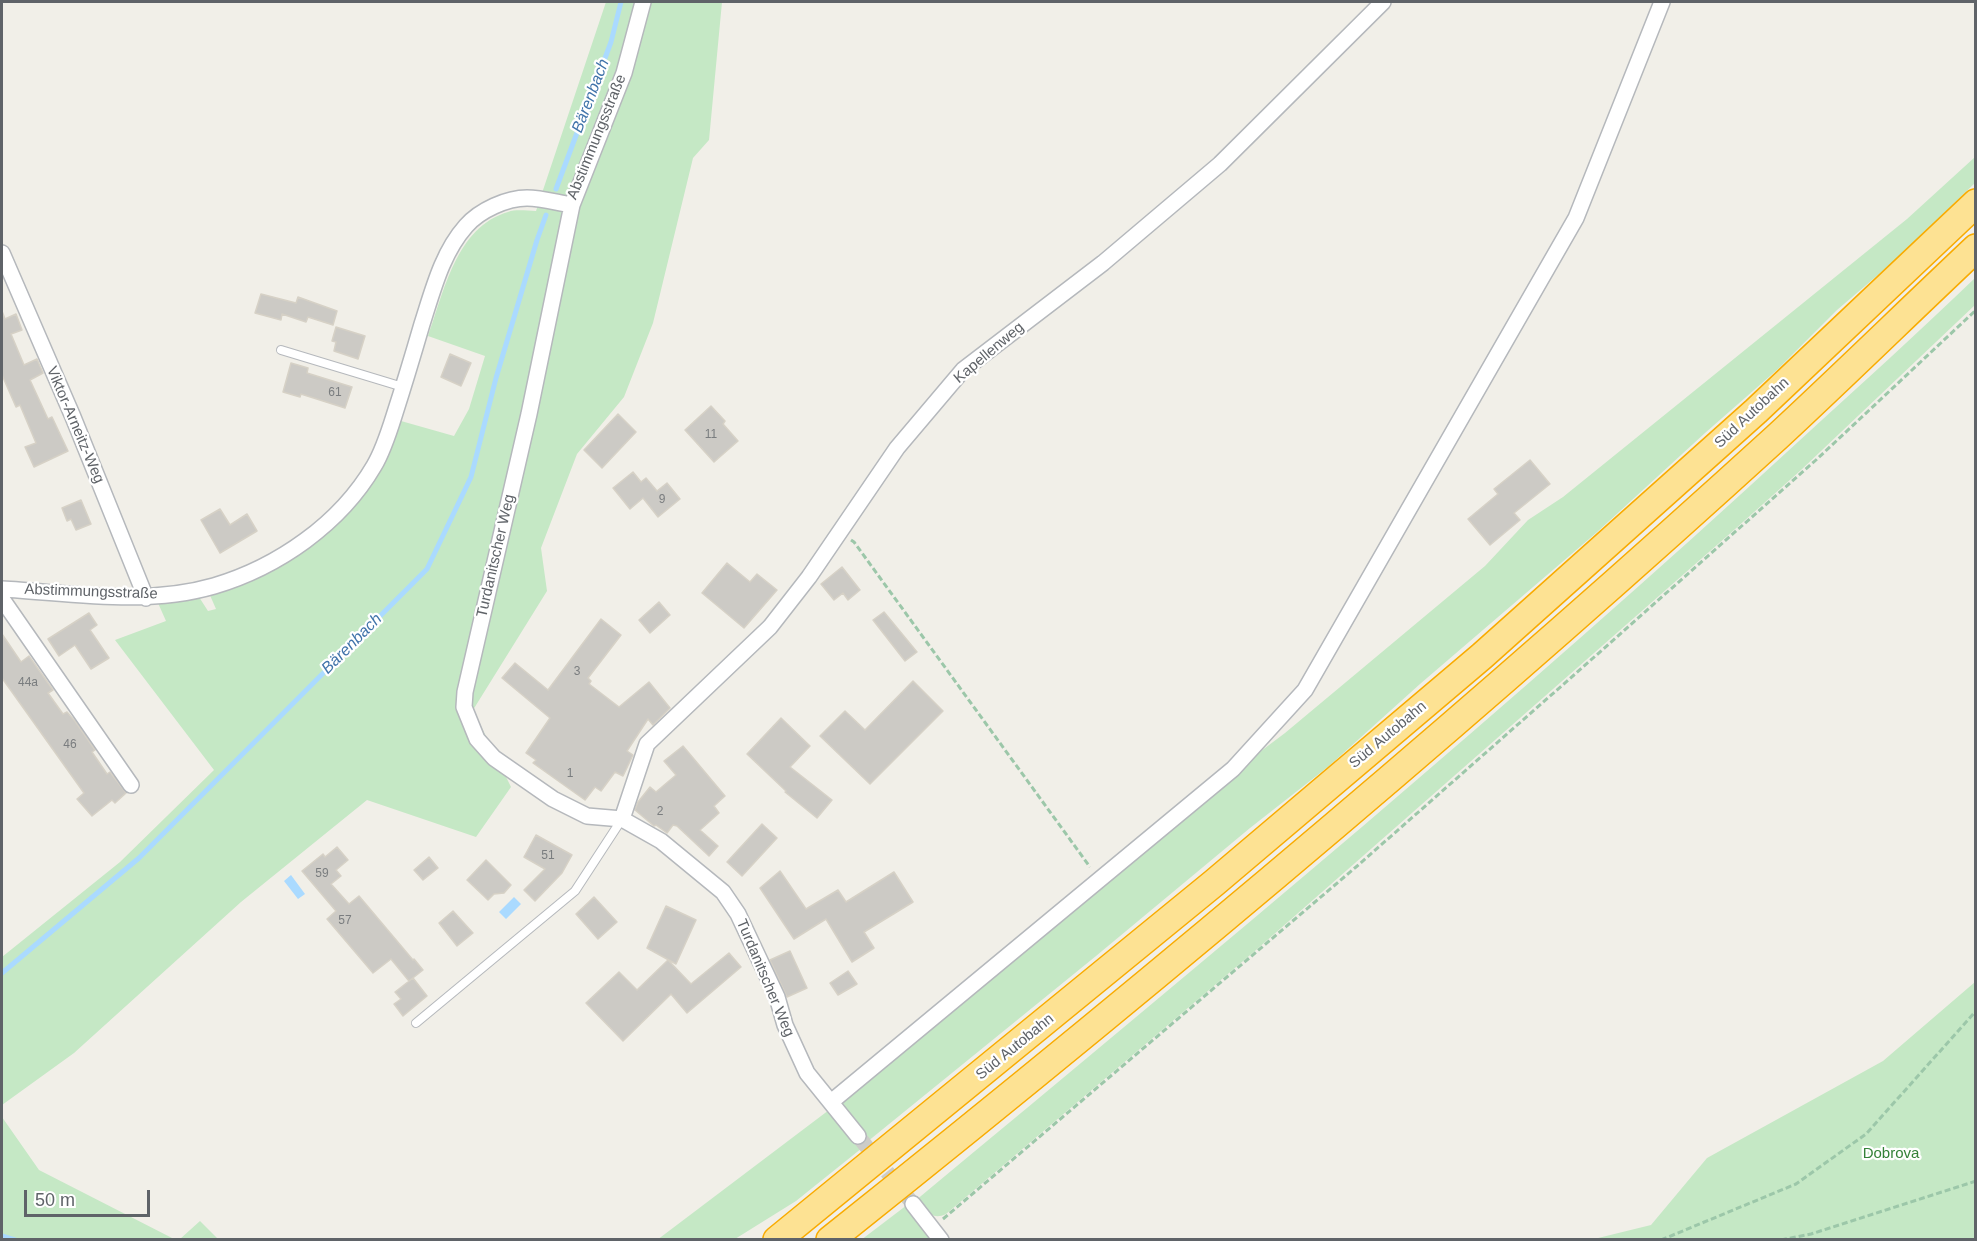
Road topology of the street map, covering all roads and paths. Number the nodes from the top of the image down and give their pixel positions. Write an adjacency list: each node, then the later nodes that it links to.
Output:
1 (643, 2): 5 (street, Abstimmungsstraße)
2 (1383, 2): 11 (street, Kapellenweg)
3 (1662, 2): 17 (street)
4 (1976, 203): 25 (highway, Süd Autobahn)
5 (572, 205): 10 (street, Abstimmungsstraße); 16 (street, Turdanitscher Weg)
6 (1976, 248): 26 (highway)
7 (2, 253): 13 (street, Viktor-Arneitz-Weg)
8 (1976, 310): 24 (path)
9 (281, 350): 10 (lane)
10 (403, 387): 13 (street, Abstimmungsstraße)
11 (837, 535): 16 (street, Kapellenweg); 17 (path)
12 (2, 589): 13 (street, Abstimmungsstraße)
13 (146, 598)
14 (2, 599): 15 (street)
15 (131, 785)
16 (622, 819): 19 (lane); 20 (street, Turdanitscher Weg)
17 (1100, 880): 20 (street)
18 (1976, 1011): 27 (path)
19 (416, 1023)
20 (831, 1102): 21 (street, Turdanitscher Weg)
21 (858, 1136)
22 (1976, 1181): 28 (path)
23 (913, 1204): 24 (street)
24 (937, 1234)
25 (774, 1237)
26 (831, 1239)
27 (1664, 1239)
28 (1781, 1239)

